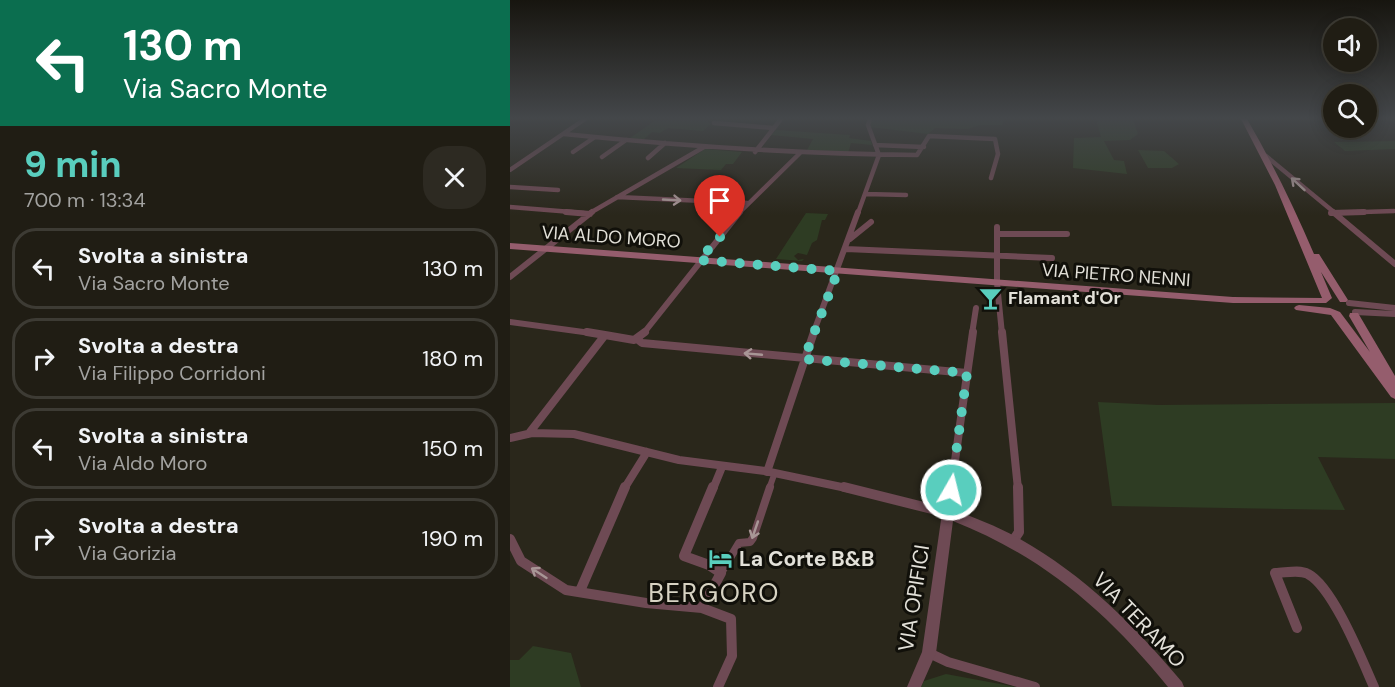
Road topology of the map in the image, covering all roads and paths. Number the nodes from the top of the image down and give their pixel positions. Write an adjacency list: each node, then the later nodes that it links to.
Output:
1 (538, 151): 16 (street)
2 (611, 151): 14 (street)
3 (656, 151): 15 (street)
4 (698, 151): 22 (street)
5 (745, 151): 10 (street)
6 (877, 151): 12 (street)
7 (920, 151): 12 (street)
8 (999, 151): 17 (street)
9 (1263, 151): 13 (main road)
10 (755, 152): 11 (street)
11 (800, 153): 12 (street); 23 (street)
12 (879, 155): 20 (street)
13 (1266, 156): 27 (street, one-way to 13); 29 (main road)
14 (602, 158)
15 (648, 158)
16 (510, 170)
17 (991, 178)
18 (510, 187): 19 (street)
19 (558, 190)
20 (866, 194): 21 (street); 31 (street)
21 (906, 195)
22 (614, 197): 23 (street, one-way to 23); 26 (street)
23 (747, 203): 37 (street)
24 (510, 207): 26 (street)
25 (1394, 211): 27 (street)
26 (590, 213): 33 (street)
27 (1331, 213): 38 (street)
28 (871, 222): 31 (street)
29 (1299, 227): 43 (main road); 45 (main road)
30 (1067, 234): 35 (street)
31 (850, 240): 34 (street)
32 (510, 246): 33 (main road, VIA ALDO MORO)
33 (546, 249): 37 (main road, VIA ALDO MORO); 40 (street)
34 (846, 249): 35 (street); 39 (street)
35 (999, 255): 36 (street); 41 (street)
36 (1052, 258)
37 (699, 260): 39 (main road, VIA ALDO MORO); 51 (street)
38 (1395, 264)
39 (838, 271): 41 (main road, VIA ALDO MORO); 52 (street)
40 (510, 277)
41 (997, 283): 42 (main road, VIA PIETRO NENNI); 63 (street)
42 (1233, 300): 43 (main road, VIA PIETRO NENNI); 47 (main road, VIA PIETRO NENNI)
43 (1325, 300): 45 (main road, VIA PIETRO NENNI); 47 (main road)
44 (976, 308): 53 (street)
45 (1350, 308): 46 (street); 47 (main road, VIA PIETRO NENNI); 48 (street); 54 (main road)
46 (1395, 309)
47 (1333, 314): 55 (main road)
48 (1395, 314)
49 (510, 322): 50 (street)
50 (605, 335): 51 (street); 56 (street)
51 (637, 339): 52 (street, one-way to 51)
52 (804, 359): 53 (street); 60 (street)
53 (967, 373): 61 (street)
54 (1395, 387)
55 (1395, 394)
56 (530, 432): 57 (street); 58 (street)
57 (510, 438)
58 (647, 452): 59 (street); 65 (street)
59 (722, 467): 60 (street); 64 (street)
60 (770, 473): 61 (street); 64 (street, one-way to 64)
61 (948, 513): 63 (street, VIA TERAMO); 68 (street, VIA OPIFICI)
62 (510, 539): 65 (street, one-way to 62)
63 (1013, 541): 72 (street, VIA TERAMO)
64 (721, 573): 66 (street)
65 (580, 591): 66 (street)
66 (702, 608): 69 (street)
67 (1297, 628): 73 (street)
68 (929, 653): 70 (street, VIA OPIFICI); 71 (street)
69 (718, 687)
70 (914, 687)
71 (1035, 687)
72 (1177, 687)
73 (1374, 687)

